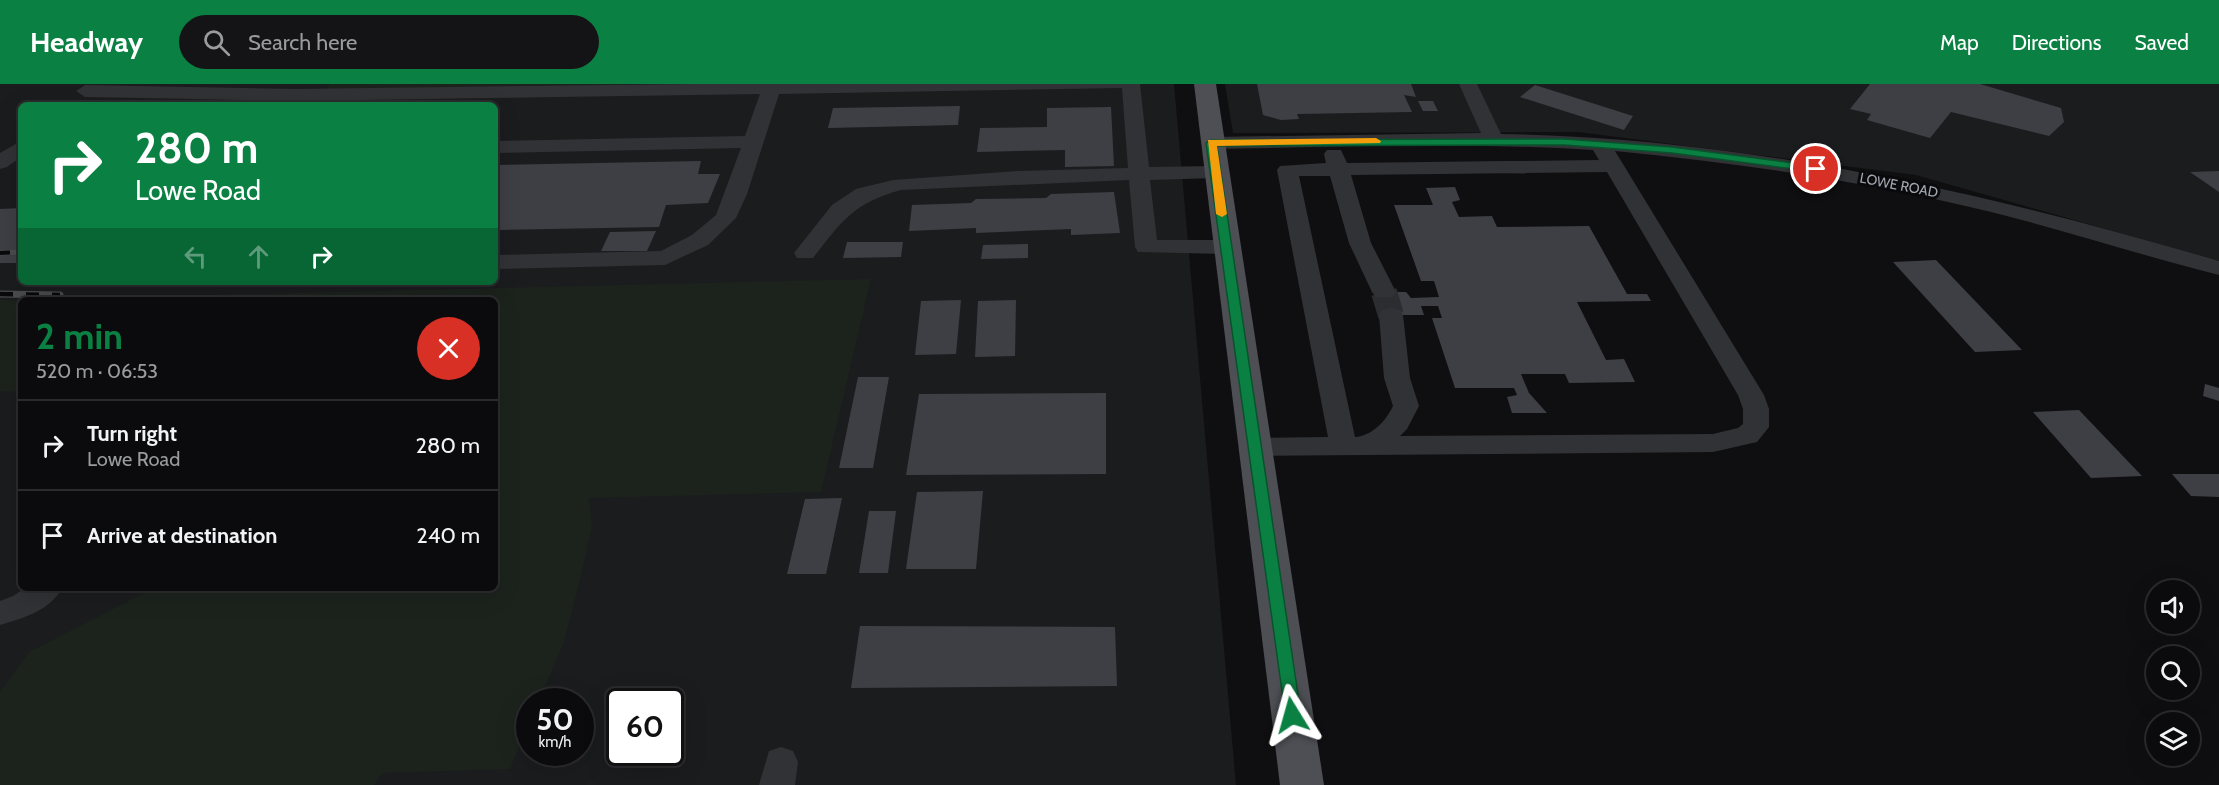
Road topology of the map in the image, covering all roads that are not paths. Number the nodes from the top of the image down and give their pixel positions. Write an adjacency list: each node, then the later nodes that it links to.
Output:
1 (1114, 84): 7 (street)
2 (1131, 84): 21 (street)
3 (1205, 84): 13 (main road)
4 (1468, 84): 11 (street)
5 (711, 87): 7 (street); 9 (street)
6 (244, 89): 8 (street); 9 (street)
7 (771, 89): 12 (street)
8 (84, 98)
9 (473, 99)
10 (1330, 141): 11 (street, LOWE ROAD); 13 (street, LOWE ROAD); 19 (street)
11 (1494, 141): 14 (street, LOWE ROAD)
12 (753, 142): 15 (street); 24 (street)
13 (1211, 143): 20 (main road)
14 (1600, 144): 18 (street); 25 (street, LOWE ROAD)
15 (498, 147)
16 (18, 149): 17 (street)
17 (0, 163)
18 (1613, 166): 19 (street); 27 (street)
19 (1339, 169): 26 (street); 27 (street)
20 (1216, 172): 21 (street); 22 (main road)
21 (1141, 174): 22 (street); 23 (street)
22 (1226, 247): 28 (main road)
23 (805, 253)
24 (498, 262)
25 (2219, 267)
26 (1343, 446): 27 (street); 28 (street)
27 (1371, 446)
28 (1256, 447): 31 (main road)
29 (43, 591): 30 (street)
30 (0, 613)
31 (1302, 785)

